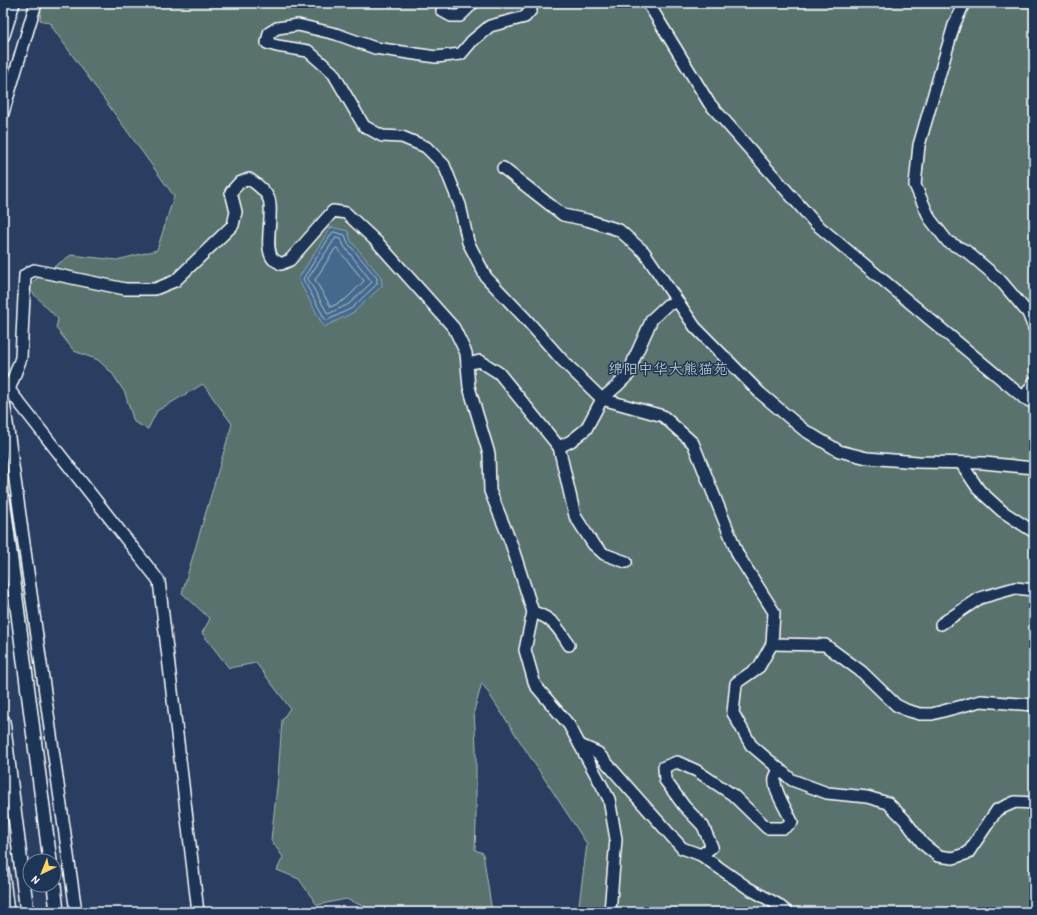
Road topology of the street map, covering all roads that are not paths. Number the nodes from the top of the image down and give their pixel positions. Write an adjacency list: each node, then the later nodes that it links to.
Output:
1 (13, 3): 8 (main road)
2 (36, 3): 9 (street)
3 (445, 3): 4 (street)
4 (473, 3)
5 (531, 3): 17 (street)
6 (648, 3): 16 (street)
7 (964, 3): 12 (street)
8 (3, 35)
9 (3, 113)
10 (503, 168): 11 (street)
11 (677, 302): 17 (street); 20 (street)
12 (1034, 328)
13 (467, 364): 15 (street); 19 (street); 26 (street)
14 (1034, 382): 16 (street)
15 (5, 389): 42 (street); 43 (street)
16 (1024, 398): 18 (street)
17 (602, 399): 19 (street); 28 (street)
18 (1034, 403)
19 (559, 446): 24 (street)
20 (961, 463): 21 (street); 23 (street)
21 (1034, 468)
22 (3, 499): 35 (main road)
23 (1034, 532)
24 (626, 562)
25 (1034, 590): 27 (street)
26 (533, 612): 29 (street); 32 (street)
27 (941, 624)
28 (772, 644): 30 (street); 33 (street)
29 (569, 645)
30 (1034, 705)
31 (3, 720): 40 (main road)
32 (580, 746): 36 (street); 44 (street)
33 (779, 769): 34 (street); 36 (street)
34 (1034, 803)
35 (49, 853)
36 (702, 855): 45 (street)
37 (3, 870): 39 (street)
38 (55, 893): 41 (main road)
39 (8, 912)
40 (27, 912)
41 (57, 912)
42 (76, 912)
43 (198, 912)
44 (610, 912)
45 (788, 912)

